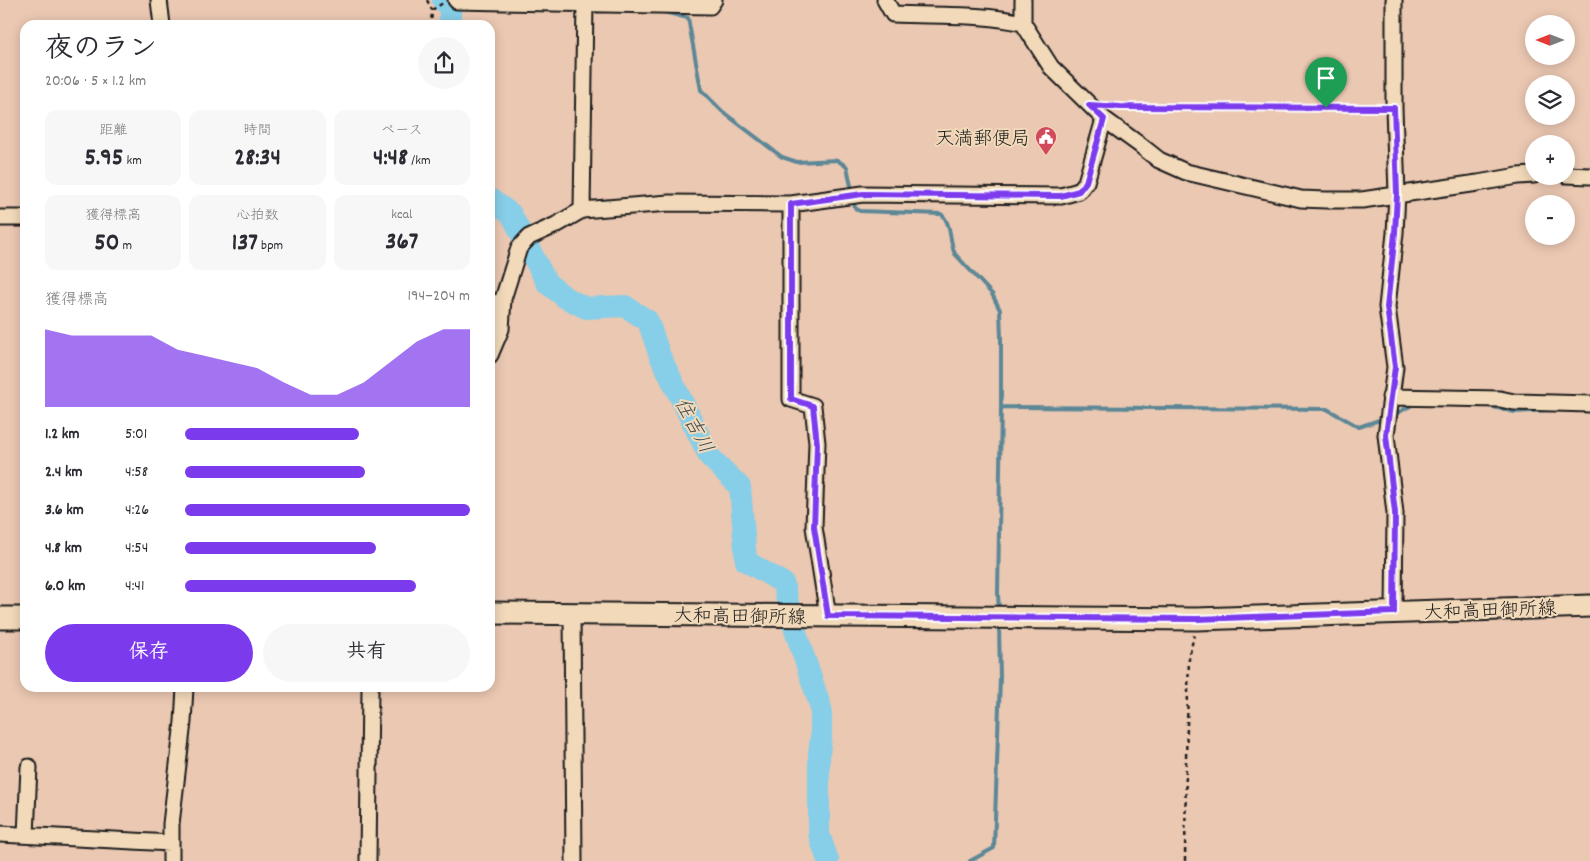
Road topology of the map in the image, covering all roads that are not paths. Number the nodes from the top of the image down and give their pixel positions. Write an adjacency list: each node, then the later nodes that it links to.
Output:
1 (159, 0): 8 (street)
2 (456, 0): 7 (street)
3 (714, 0): 7 (street)
4 (885, 0): 9 (street)
5 (1023, 0): 9 (street)
6 (1394, 0): 14 (street)
7 (585, 3): 16 (street)
8 (161, 20)
9 (1023, 23): 10 (street)
10 (1104, 119): 14 (street); 15 (street)
11 (1575, 175): 13 (street)
12 (1525, 176): 14 (street)
13 (1590, 176)
14 (1397, 194): 21 (street)
15 (791, 204): 16 (street); 27 (street)
16 (582, 210): 19 (street)
17 (0, 218): 18 (street)
18 (20, 218)
19 (497, 299): 20 (street)
20 (495, 343)
21 (1390, 397): 22 (street); 24 (street)
22 (1590, 404)
23 (1590, 606): 24 (main road, 大和高田御所線)
24 (1394, 612): 27 (main road, 大和高田御所線)
25 (495, 613): 26 (main road, 大和高田御所線)
26 (572, 614): 27 (main road, 大和高田御所線); 38 (street)
27 (828, 616)
28 (0, 618): 29 (main road)
29 (20, 618)
30 (185, 692): 35 (street)
31 (370, 692): 37 (street)
32 (29, 767): 34 (street)
33 (0, 834): 34 (street)
34 (26, 835): 35 (street)
35 (171, 843): 36 (street)
36 (171, 861)
37 (368, 861)
38 (574, 861)

